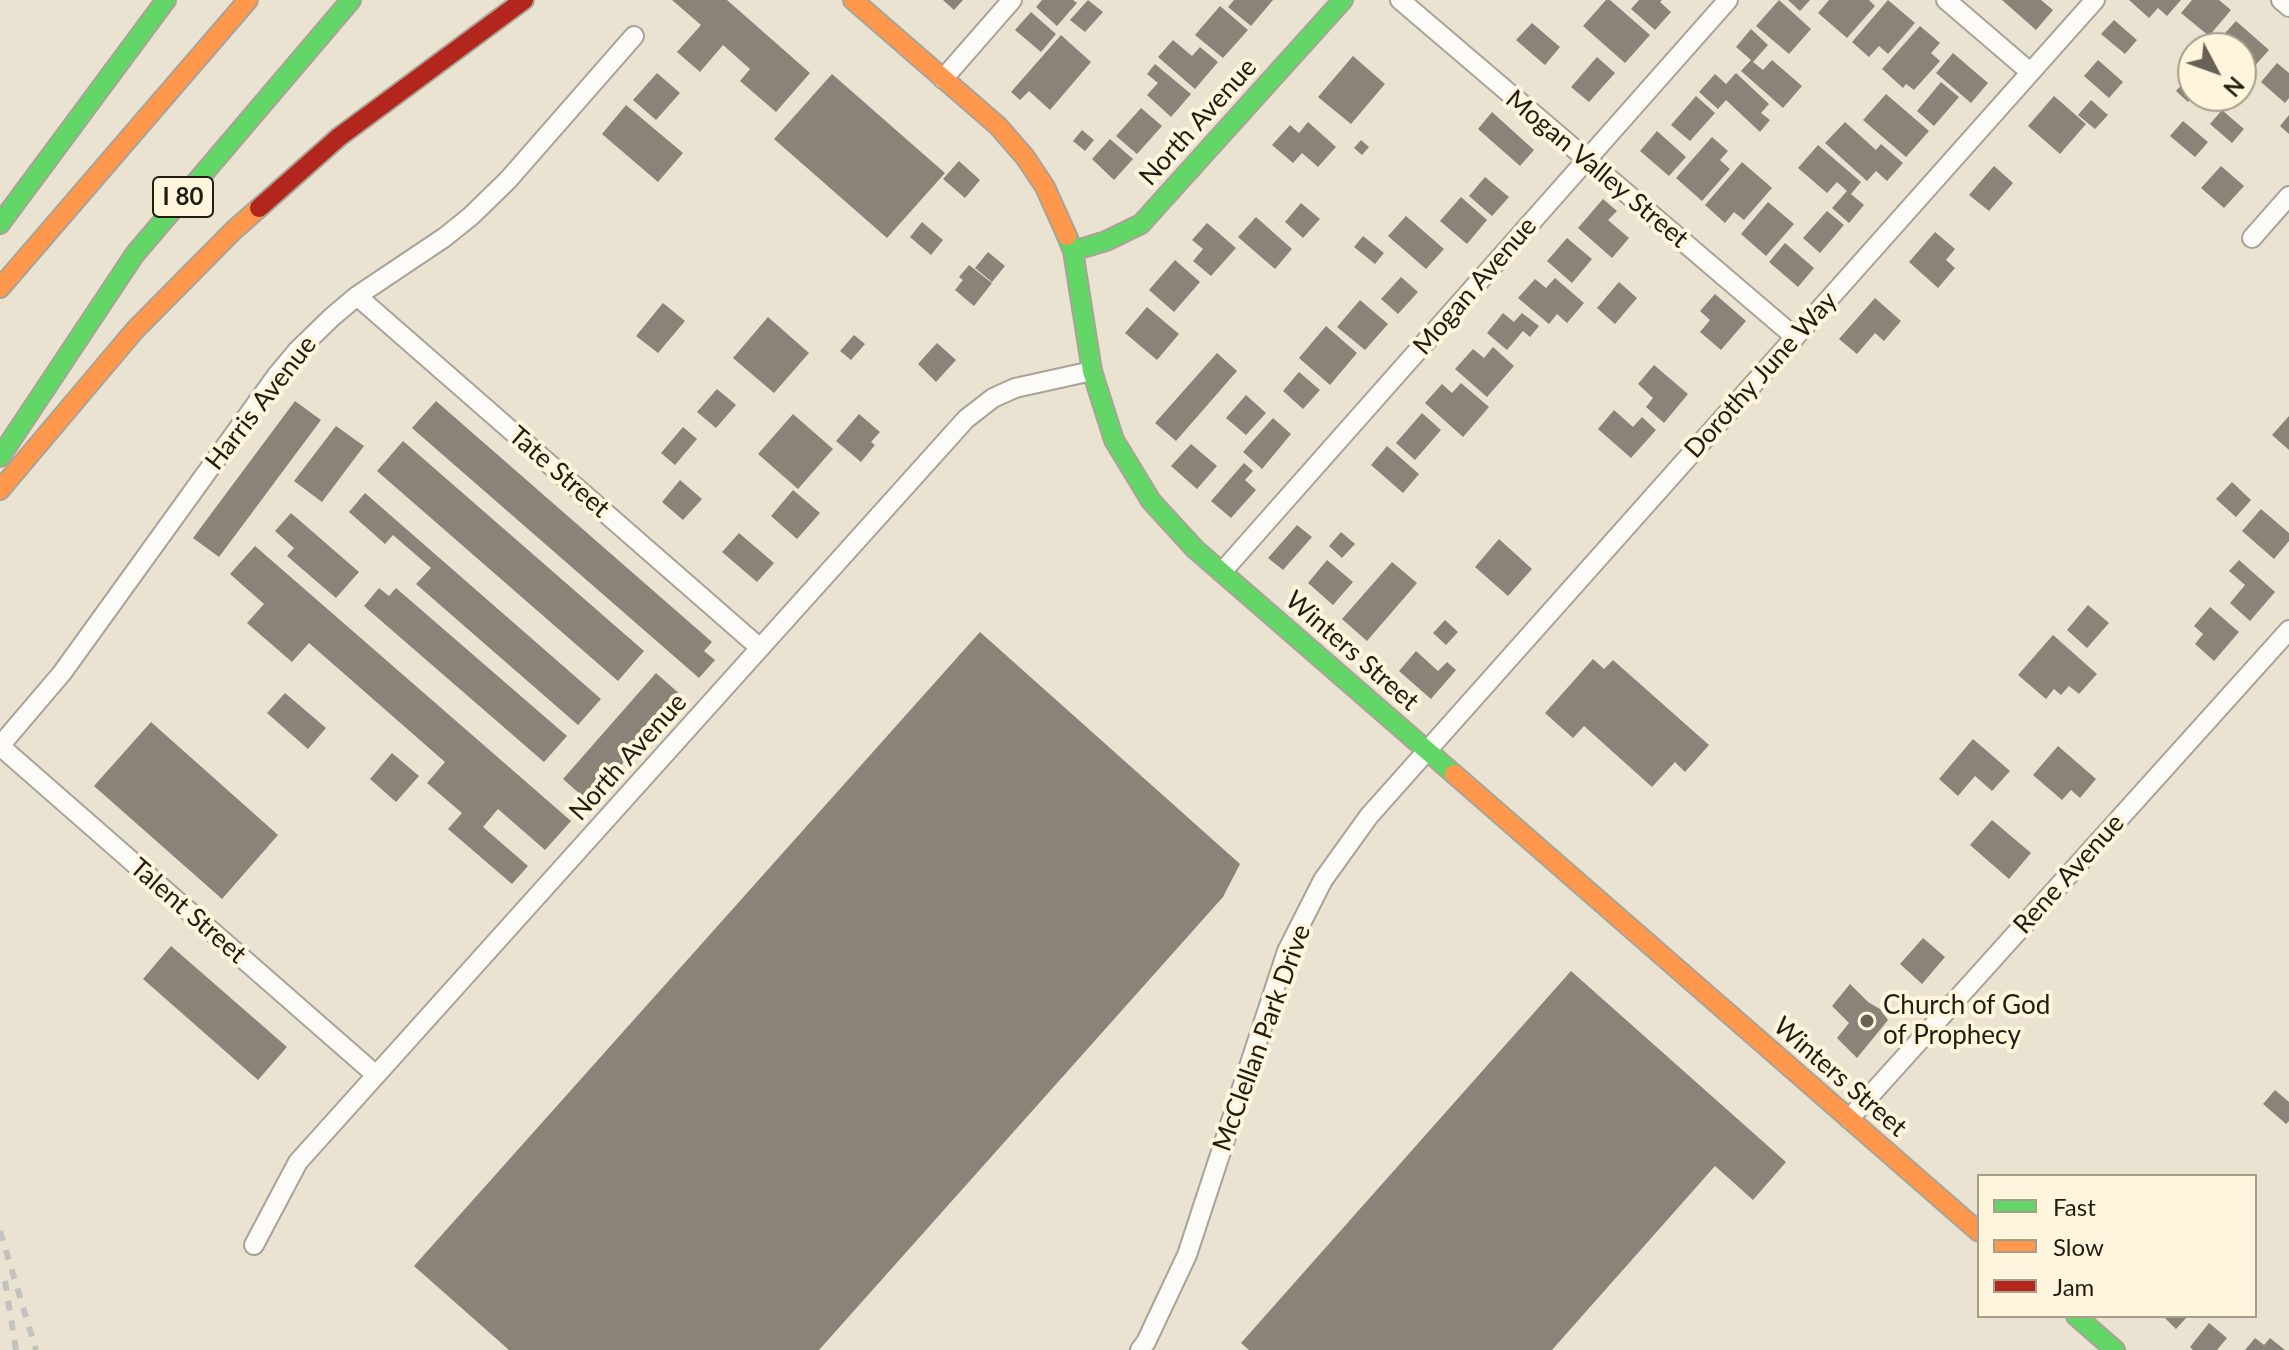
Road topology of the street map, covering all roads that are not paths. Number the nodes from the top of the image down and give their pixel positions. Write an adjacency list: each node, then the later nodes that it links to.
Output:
1 (166, 0): 19 (main road)
2 (248, 0): 22 (main road)
3 (351, 0): 26 (main road, I 80)
4 (524, 0): 27 (main road)
5 (853, 0): 16 (main road, Winters Street)
6 (1012, 0): 16 (street)
7 (1343, 0): 21 (main road, North Avenue)
8 (1400, 0): 17 (street, Mogan Valley Street)
9 (1728, 0): 17 (street, Mogan Avenue)
10 (1946, 0): 15 (street)
11 (2095, 0): 15 (street, Dorothy June Way)
12 (2281, 0): 13 (street)
13 (2289, 7)
14 (634, 36): 23 (street, Harris Avenue)
15 (2030, 72): 24 (street, Dorothy June Way)
16 (943, 79): 21 (main road, Winters Street)
17 (1586, 160): 24 (street, Mogan Valley Street); 28 (street, Mogan Avenue)
18 (2289, 196): 20 (street)
19 (0, 224)
20 (2252, 238)
21 (1073, 251): 25 (main road, Winters Street)
22 (0, 288)
23 (357, 296): 30 (street, Tate Street); 31 (street, Harris Avenue)
24 (1795, 337): 32 (street, Dorothy June Way)
25 (1092, 371): 28 (main road, Winters Street); 30 (street, North Avenue)
26 (0, 457)
27 (0, 490)
28 (1222, 572): 32 (main road, Winters Street)
29 (2289, 630): 34 (street, Rene Avenue)
30 (760, 648): 33 (street, North Avenue)
31 (0, 746): 33 (street, Talent Street)
32 (1427, 751): 34 (main road, Winters Street); 38 (street, McClellan Park Drive)
33 (376, 1075): 36 (street, North Avenue)
34 (1849, 1119): 35 (main road, Winters Street)
35 (1977, 1230)
36 (254, 1245)
37 (2078, 1318): 39 (main road)
38 (1140, 1350)
39 (2115, 1350)

